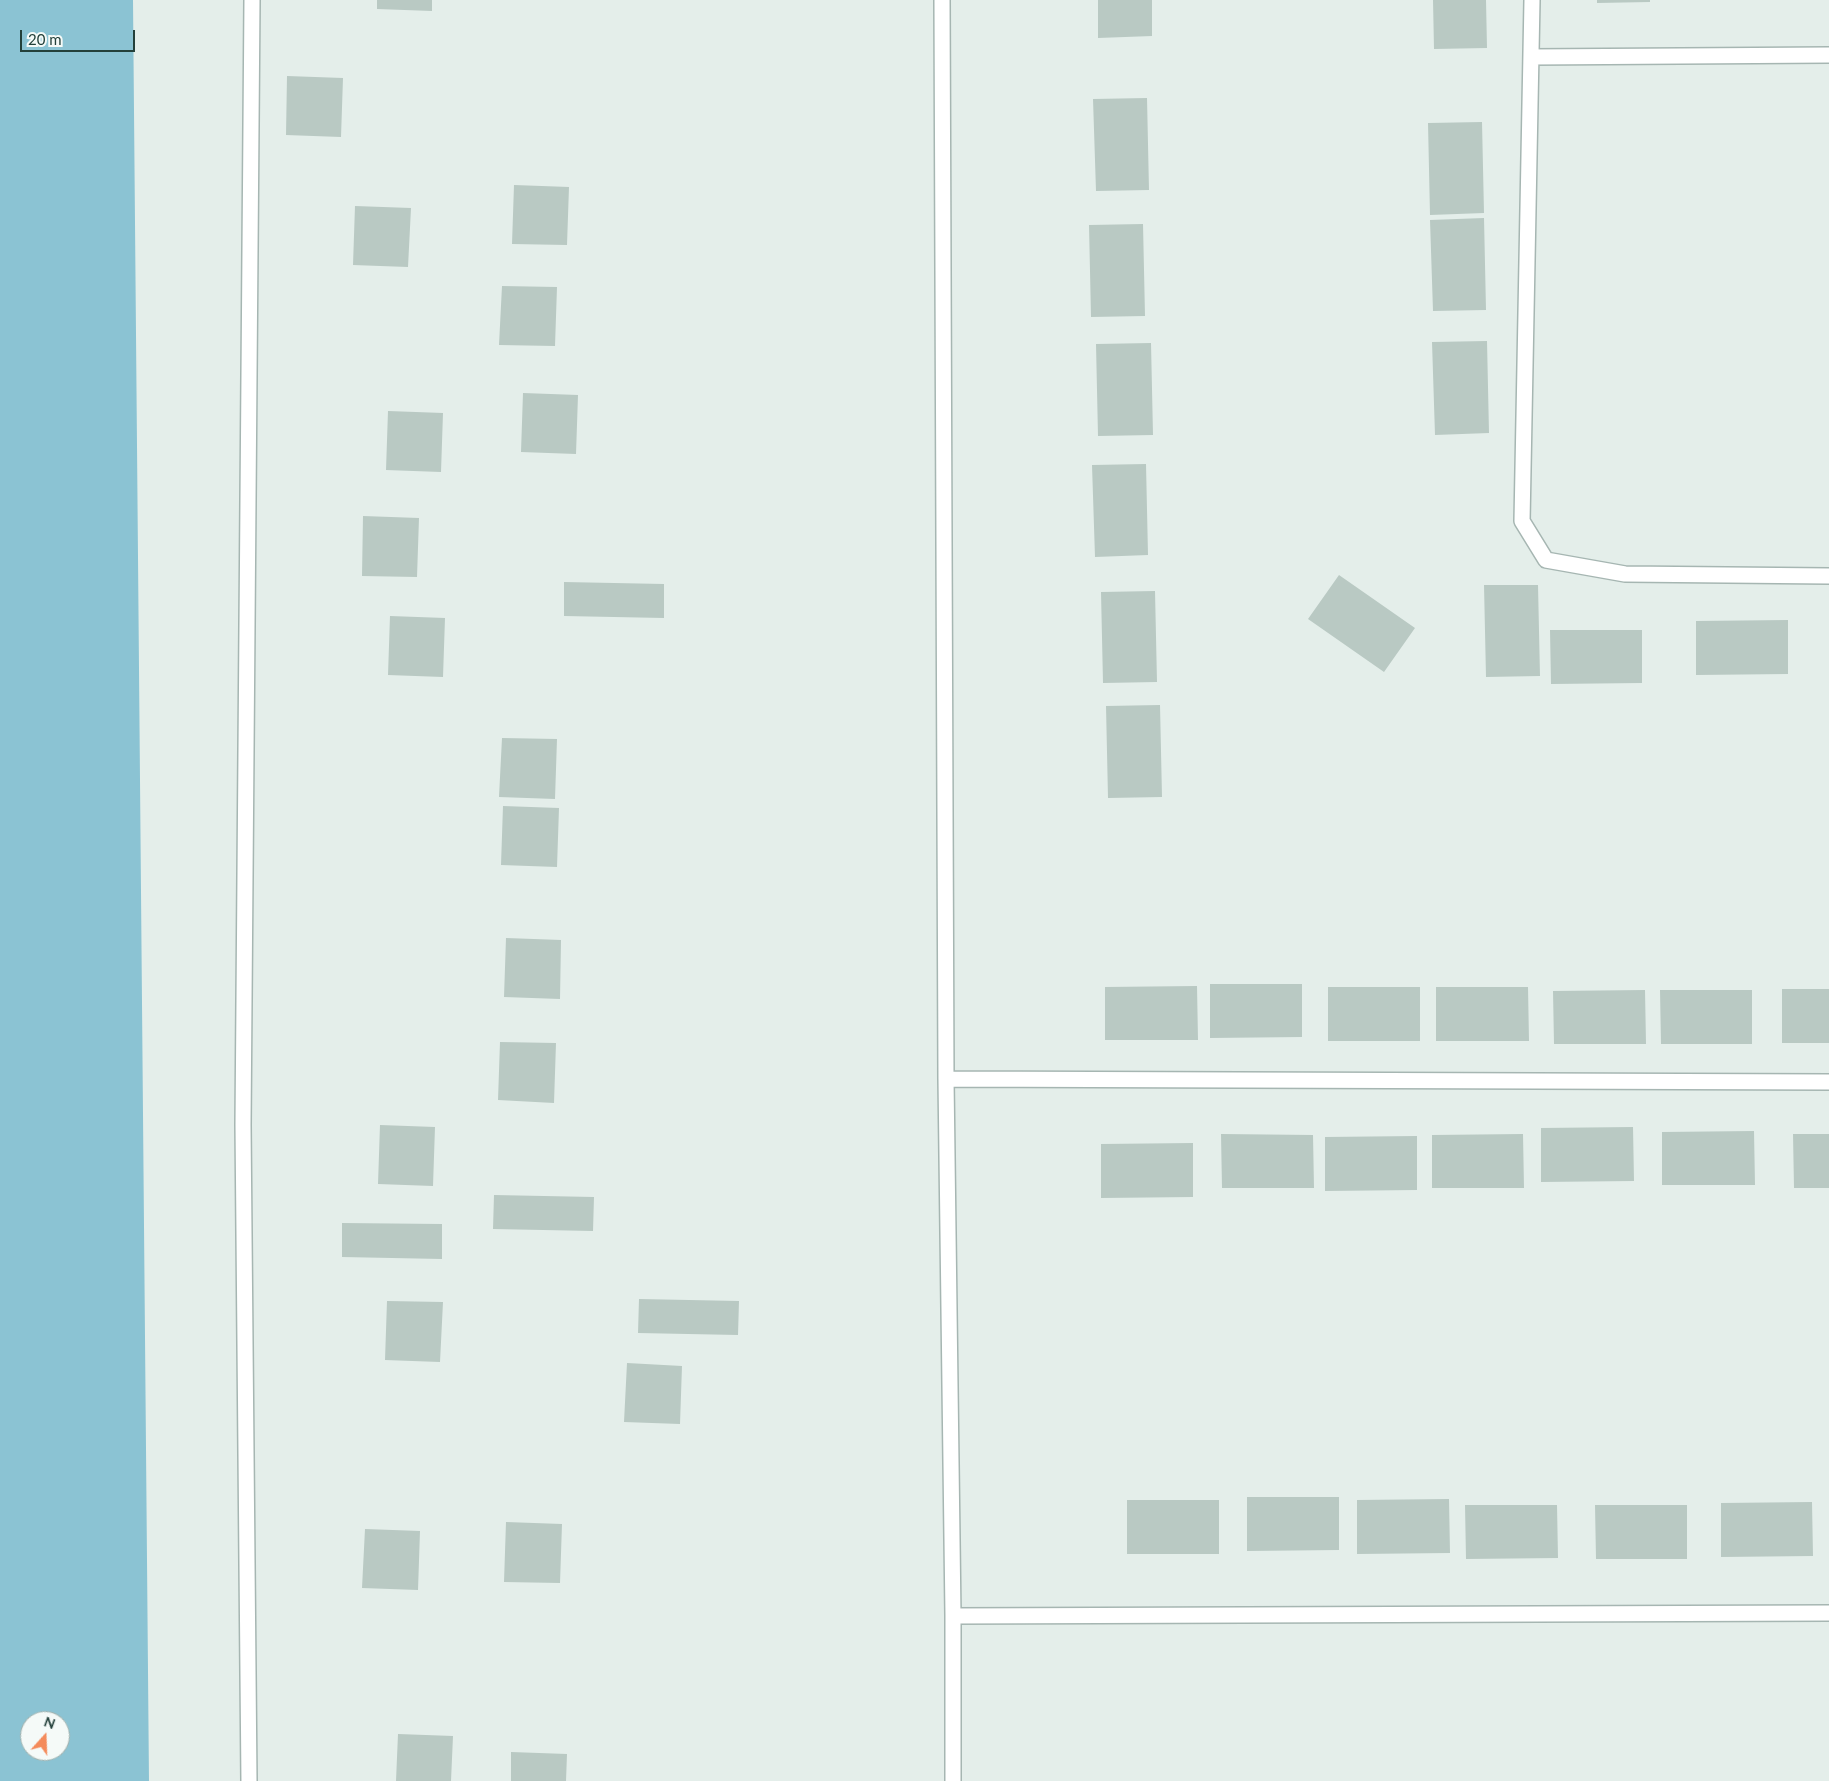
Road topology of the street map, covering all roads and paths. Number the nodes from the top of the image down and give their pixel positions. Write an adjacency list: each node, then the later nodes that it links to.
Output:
1 (252, 0): 11 (street)
2 (942, 0): 7 (street)
3 (1532, 0): 5 (street)
4 (1829, 55): 5 (street)
5 (1532, 57): 6 (street)
6 (1829, 576)
7 (946, 1079): 8 (street); 10 (street)
8 (1829, 1082)
9 (1829, 1613): 10 (street)
10 (953, 1616): 12 (street)
11 (248, 1781)
12 (953, 1781)

